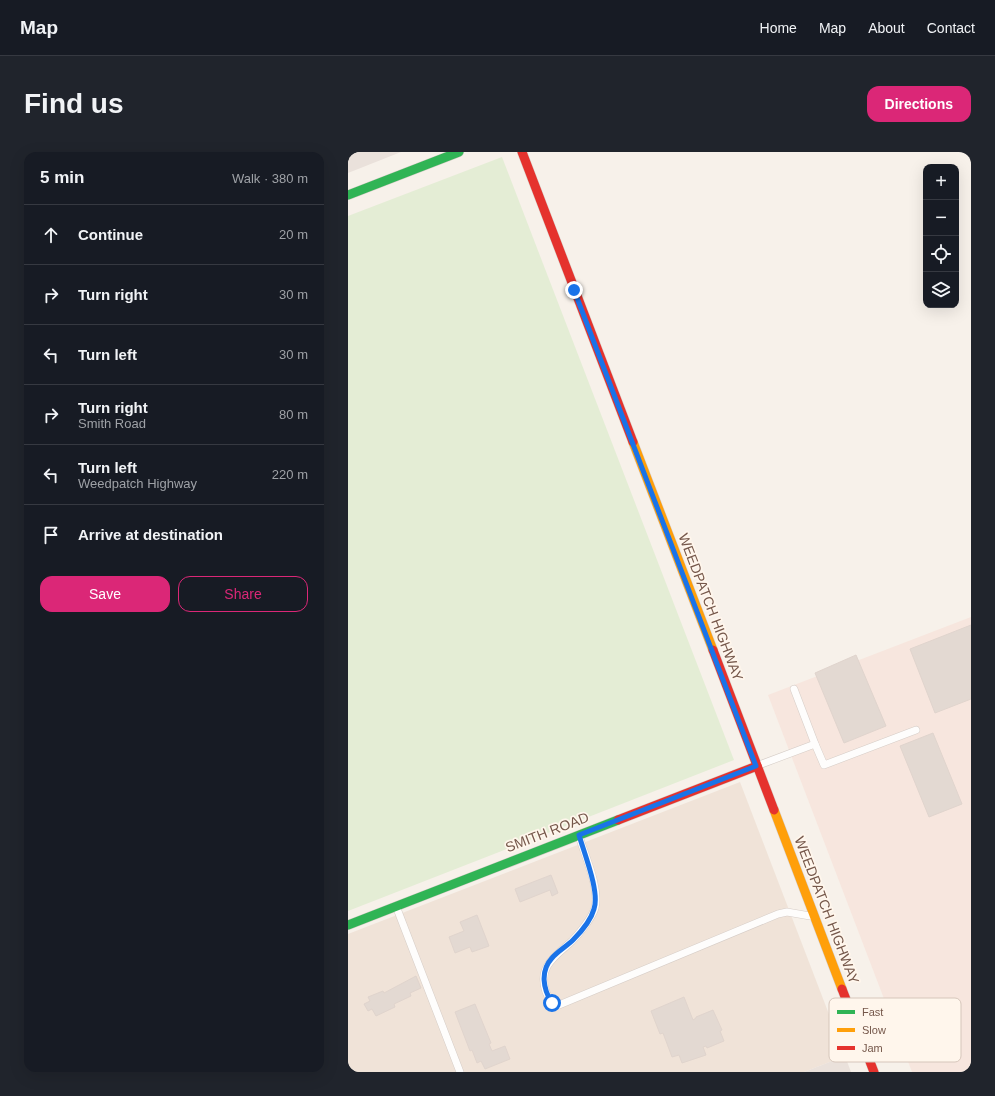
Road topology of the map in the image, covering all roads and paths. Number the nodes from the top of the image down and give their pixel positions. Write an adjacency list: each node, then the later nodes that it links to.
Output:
1 (459, 152): 3 (main road)
2 (522, 152): 7 (main road, WEEDPATCH HIGHWAY)
3 (348, 195)
4 (794, 689): 6 (lane)
5 (916, 730): 6 (lane)
6 (815, 744): 7 (lane)
7 (756, 766): 8 (main road, SMITH ROAD); 10 (main road, WEEDPATCH HIGHWAY)
8 (579, 835): 9 (main road, SMITH ROAD); 10 (lane)
9 (396, 906): 11 (main road, SMITH ROAD); 14 (lane)
10 (815, 919): 12 (main road, WEEDPATCH HIGHWAY)
11 (348, 925)
12 (845, 998)
13 (870, 1062): 15 (main road, WEEDPATCH HIGHWAY)
14 (460, 1072)
15 (874, 1072)

